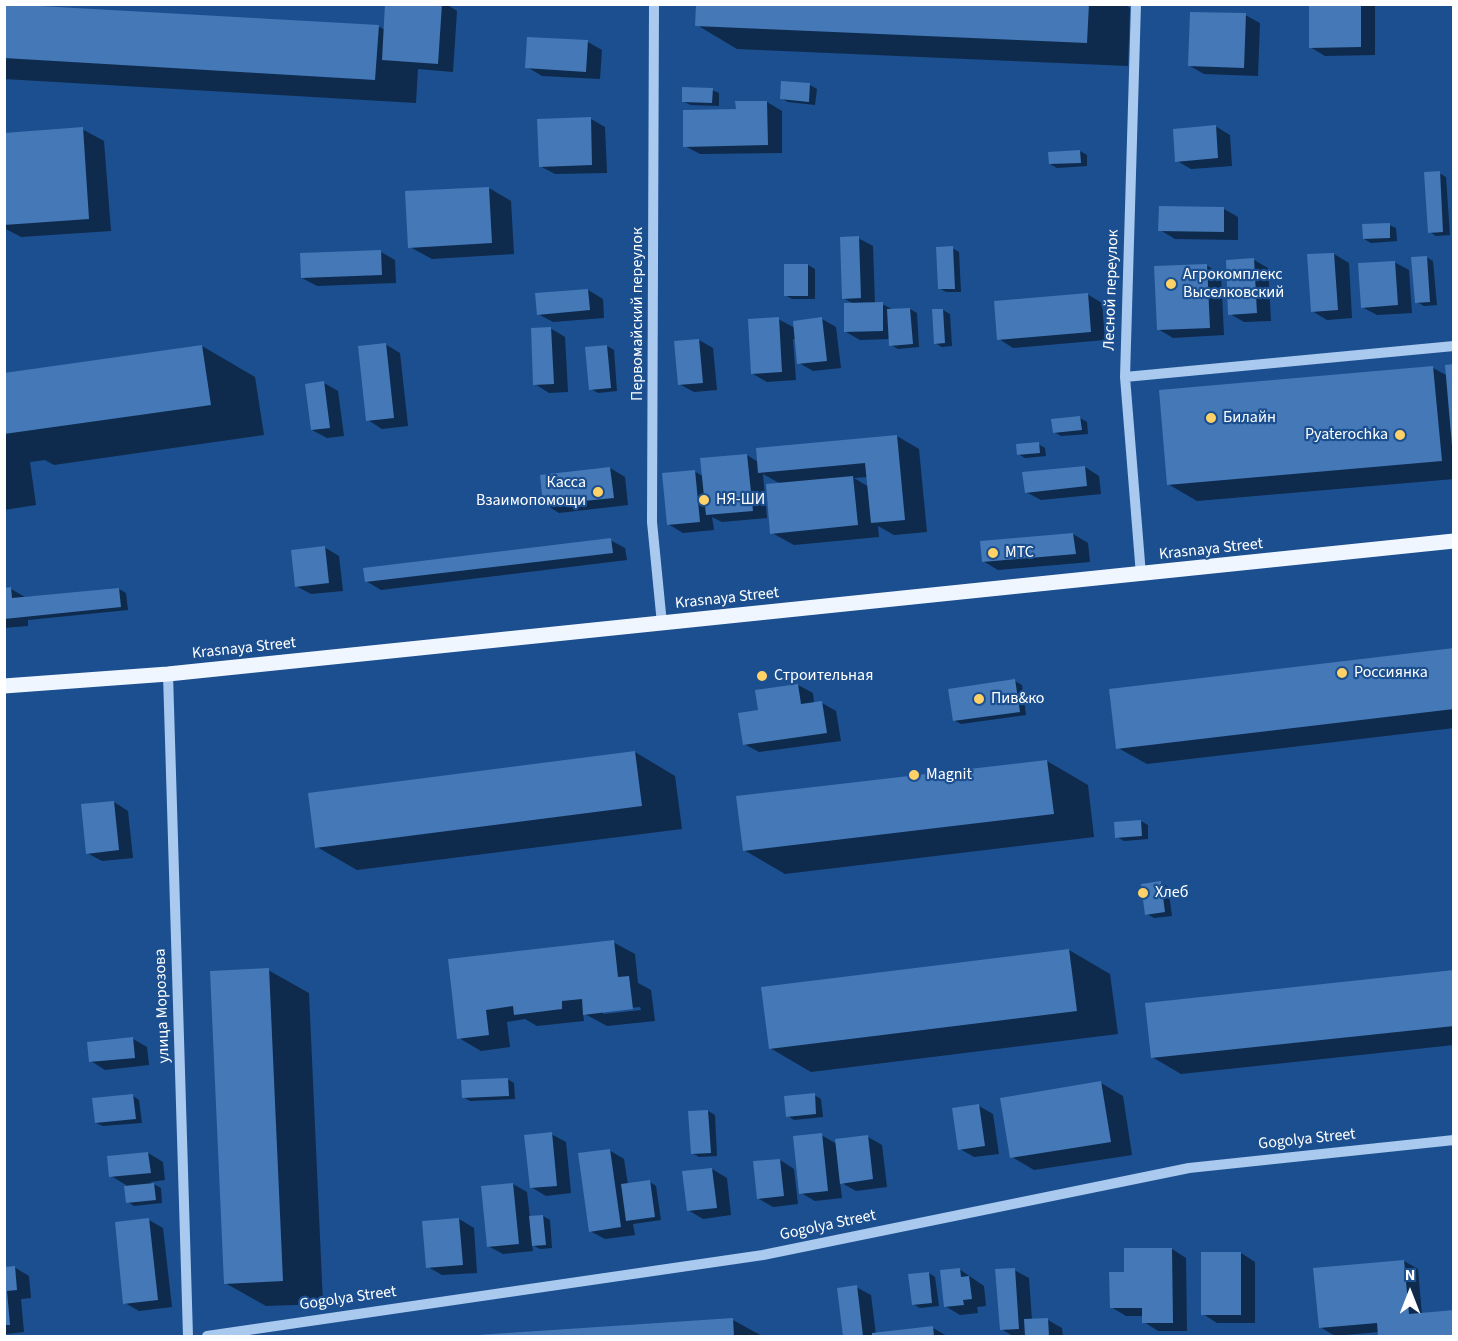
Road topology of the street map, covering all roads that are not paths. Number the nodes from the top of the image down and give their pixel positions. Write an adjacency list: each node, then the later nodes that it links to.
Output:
1 (654, 4): 7 (street, Первомайский переулок)
2 (1136, 4): 4 (street, Лесной переулок)
3 (1454, 346): 4 (street)
4 (1125, 377): 6 (street, Лесной переулок)
5 (1454, 541): 6 (main road, Krasnaya Street)
6 (1141, 575): 7 (main road, Krasnaya Street)
7 (663, 624): 8 (main road, Krasnaya Street)
8 (168, 674): 9 (main road, Krasnaya Street); 11 (street, улица Морозова)
9 (4, 686)
10 (1454, 1140): 12 (street, Gogolya Street)
11 (189, 1336)
12 (207, 1336)

